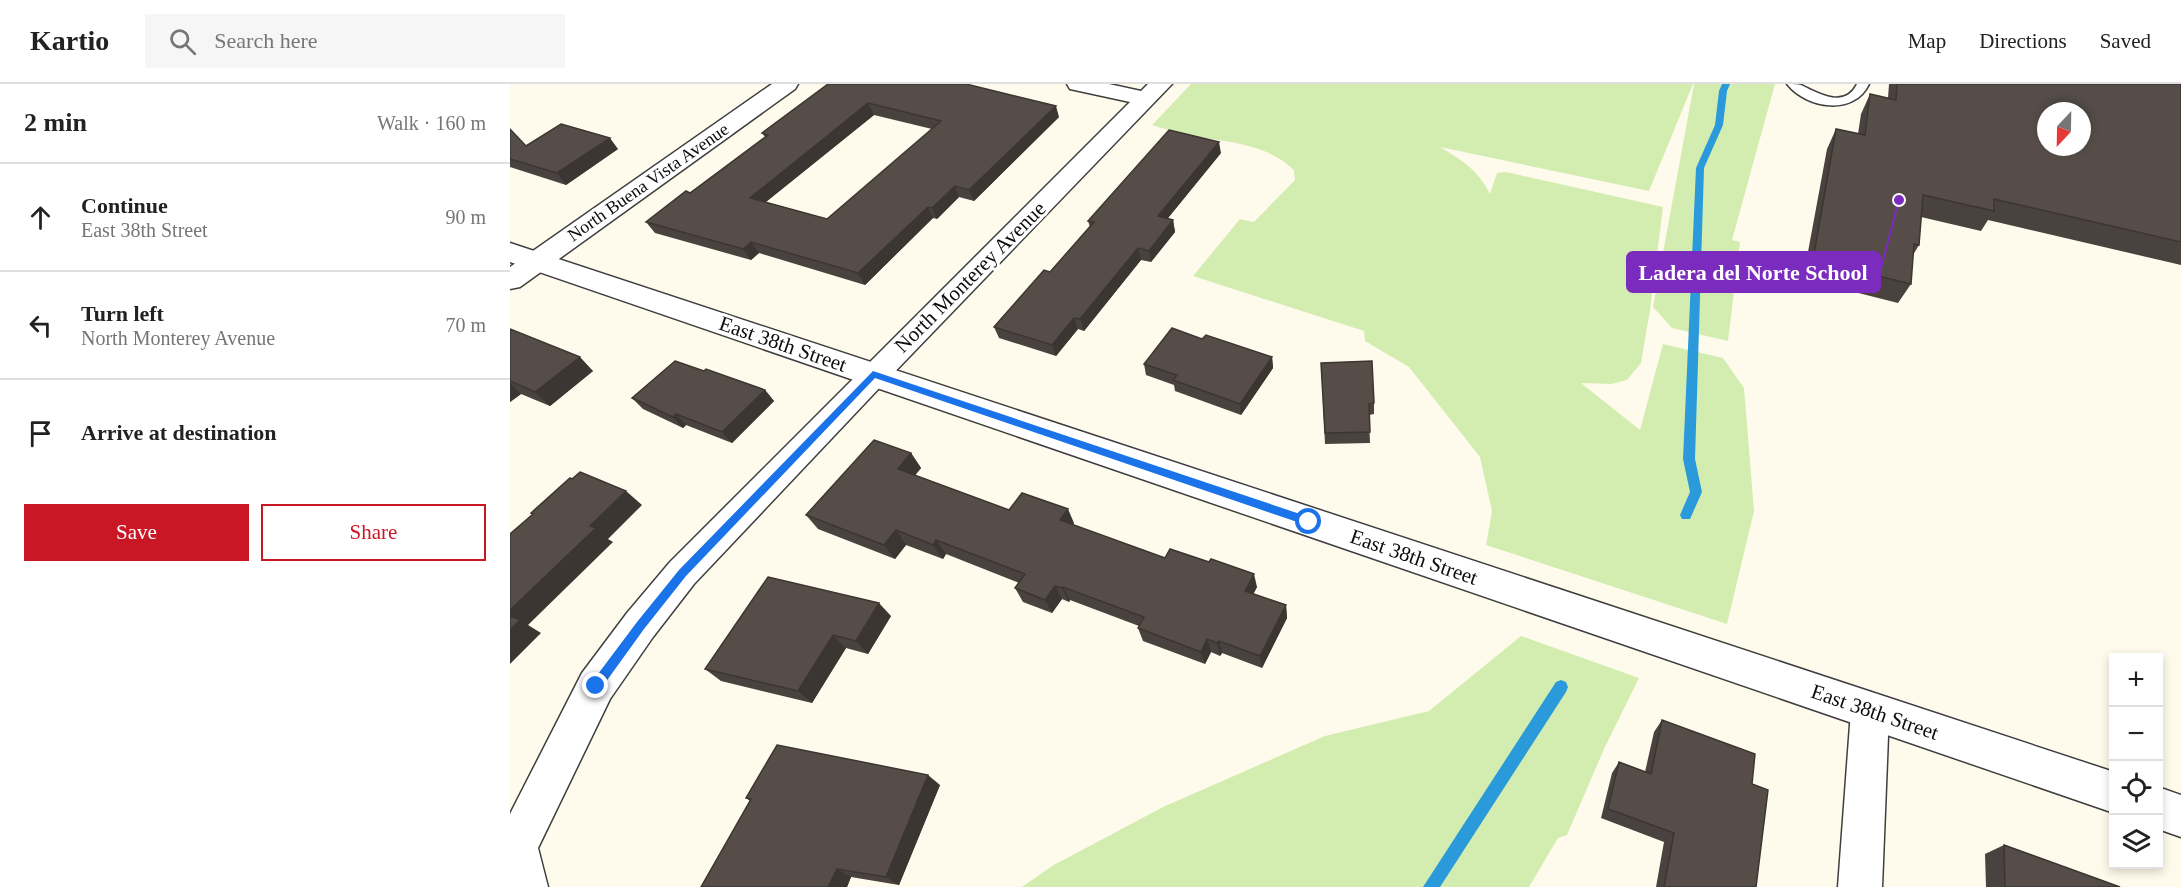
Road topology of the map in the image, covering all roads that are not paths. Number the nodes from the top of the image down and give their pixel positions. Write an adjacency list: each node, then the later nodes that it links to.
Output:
1 (787, 84): 6 (street, North Buena Vista Avenue)
2 (1077, 84): 5 (street)
3 (1793, 84): 4 (lane)
4 (1863, 84)
5 (1153, 92): 8 (street, North Monterey Avenue)
6 (524, 256): 7 (street, North Buena Vista Avenue); 8 (street, East 38th Street)
7 (510, 280)
8 (873, 375): 9 (street, East 38th Street); 13 (street, North Monterey Avenue)
9 (1870, 711): 10 (street, East 38th Street); 14 (street)
10 (2109, 791)
11 (2163, 810): 12 (street)
12 (2181, 816)
13 (526, 887)
14 (1860, 887)

